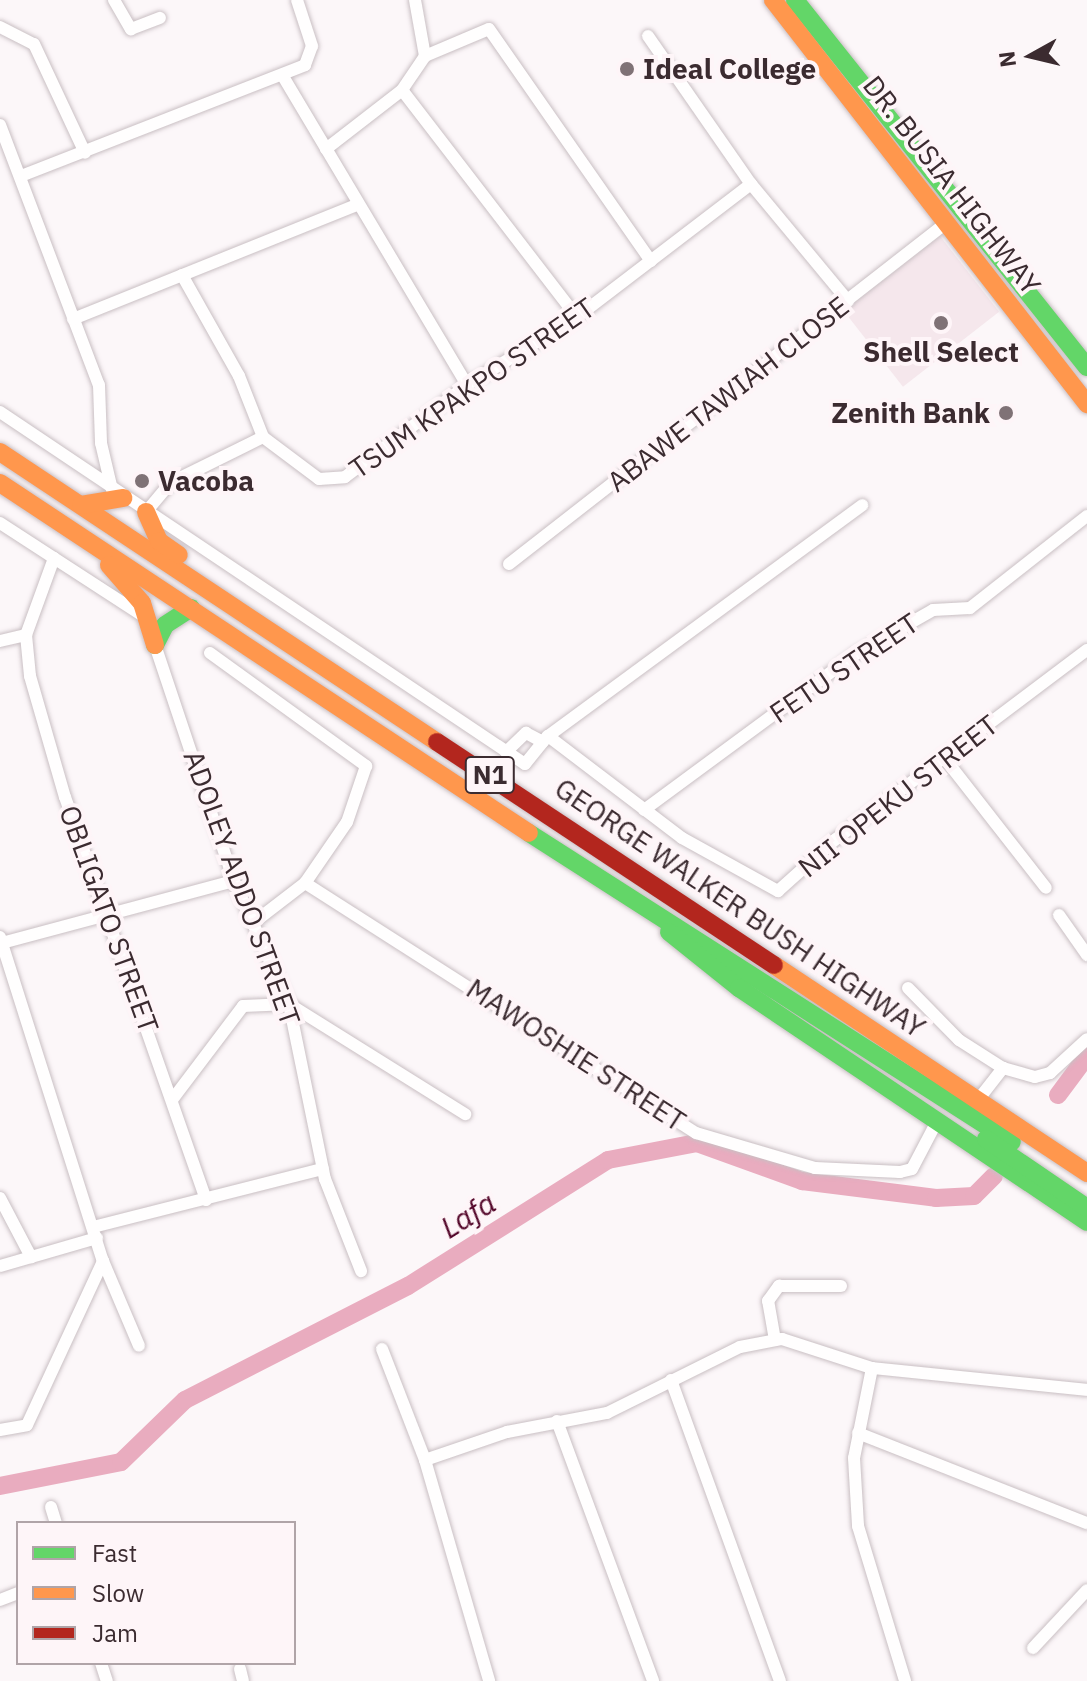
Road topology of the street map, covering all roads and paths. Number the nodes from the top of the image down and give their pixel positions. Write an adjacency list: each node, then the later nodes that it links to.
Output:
1 (114, 0): 6 (street)
2 (297, 0): 10 (street)
3 (415, 0): 9 (street)
4 (795, 0): 24 (main road, DR. BUSIA HIGHWAY)
5 (776, 1): 18 (main road, DR. BUSIA HIGHWAY)
6 (160, 18)
7 (0, 27): 14 (street)
8 (648, 36): 16 (street)
9 (425, 56): 11 (street); 19 (street)
10 (284, 78): 13 (street); 14 (street)
11 (402, 90): 13 (street); 22 (street)
12 (0, 125): 15 (street)
13 (326, 149): 17 (street)
14 (85, 153): 15 (street)
15 (21, 176): 23 (street)
16 (751, 184): 19 (street, TSUM KPAKPO STREET); 21 (street)
17 (357, 205): 20 (street); 25 (street)
18 (946, 223): 21 (street, ABAWE TAWIAH CLOSE); 26 (main road, DR. BUSIA HIGHWAY)
19 (651, 261): 22 (street, TSUM KPAKPO STREET)
20 (182, 275): 23 (street); 28 (street)
21 (848, 301): 39 (street, ABAWE TAWIAH CLOSE)
22 (577, 317): 25 (street, TSUM KPAKPO STREET)
23 (73, 319): 32 (street)
24 (1087, 367)
25 (467, 385): 28 (street, TSUM KPAKPO STREET)
26 (1087, 404)
27 (0, 412): 32 (street)
28 (263, 437): 35 (street)
29 (0, 452): 33 (main road, GEORGE WALKER BUSH HIGHWAY / N1)
30 (0, 483): 40 (main road, GEORGE WALKER BUSH HIGHWAY / N1)
31 (0, 493): 42 (main road)
32 (117, 494): 33 (main road); 35 (street)
33 (81, 505): 41 (main road, GEORGE WALKER BUSH HIGHWAY / N1)
34 (862, 505): 48 (street)
35 (146, 512): 41 (main road); 49 (street)
36 (1087, 516): 51 (street, FETU STREET)
37 (0, 523): 38 (street)
38 (54, 558): 42 (street); 43 (street)
39 (509, 564)
40 (191, 608): 45 (main road); 57 (main road, GEORGE WALKER BUSH HIGHWAY / N1)
41 (243, 610): 67 (main road, GEORGE WALKER BUSH HIGHWAY / N1)
42 (147, 619): 45 (main road)
43 (26, 635): 44 (street); 56 (street, OBLIGATO STREET)
44 (0, 641)
45 (155, 645): 52 (street, ADOLEY ADDO STREET)
46 (1087, 650): 50 (street, NII OPEKU STREET)
47 (210, 653): 53 (street)
48 (546, 739): 49 (street); 49 (street); 51 (street, NII OPEKU STREET)
49 (506, 752)
50 (946, 760): 51 (street, NII OPEKU STREET); 54 (street)
51 (644, 810)
52 (234, 881): 56 (street); 58 (street, ADOLEY ADDO STREET)
53 (305, 883): 58 (street); 69 (street, MAWOSHIE STREET)
54 (1046, 888)
55 (1059, 915): 60 (street)
56 (111, 917): 59 (street); 66 (street, OBLIGATO STREET)
57 (657, 918): 64 (main road, GEORGE WALKER BUSH HIGHWAY / N1); 69 (main road, GEORGE WALKER BUSH HIGHWAY)
58 (253, 923): 62 (street, ADOLEY ADDO STREET)
59 (1, 940): 78 (street)
60 (1087, 955)
61 (908, 988): 65 (street)
62 (289, 1004): 66 (street); 68 (street); 71 (street, ADOLEY ADDO STREET)
63 (1087, 1039): 65 (street)
64 (860, 1045): 73 (main road, GEORGE WALKER BUSH HIGHWAY / N1); 76 (main road, N1)
65 (1003, 1068): 67 (street)
66 (172, 1100): 75 (street, OBLIGATO STREET)
67 (986, 1106): 70 (main road); 72 (main road, GEORGE WALKER BUSH HIGHWAY / N1)
68 (465, 1114)
69 (936, 1123): 77 (main road, GEORGE WALKER BUSH HIGHWAY)
70 (1087, 1156)
71 (323, 1169): 75 (street); 82 (street, ADOLEY ADDO STREET)
72 (1087, 1173)
73 (1087, 1190)
74 (0, 1198): 79 (street)
75 (206, 1200): 78 (street)
76 (1087, 1208)
77 (1087, 1222)
78 (95, 1232): 79 (street); 80 (street)
79 (31, 1257): 81 (street)
80 (103, 1261): 85 (street); 91 (street)
81 (0, 1266)
82 (361, 1271)
83 (841, 1286): 84 (street)
84 (775, 1340): 87 (street); 88 (street)
85 (139, 1346)
86 (382, 1349): 93 (street)
87 (872, 1368): 89 (street); 92 (street)
88 (671, 1380): 90 (street); 101 (street)
89 (1087, 1390)
90 (557, 1421): 93 (street); 100 (street)
91 (0, 1430)
92 (858, 1433): 96 (street); 102 (street)
93 (425, 1460): 99 (street)
94 (51, 1507): 95 (street)
95 (55, 1521)
96 (1087, 1523)
97 (1087, 1590): 98 (street)
98 (1033, 1648)
99 (489, 1681)
100 (653, 1681)
101 (780, 1681)
102 (905, 1681)

